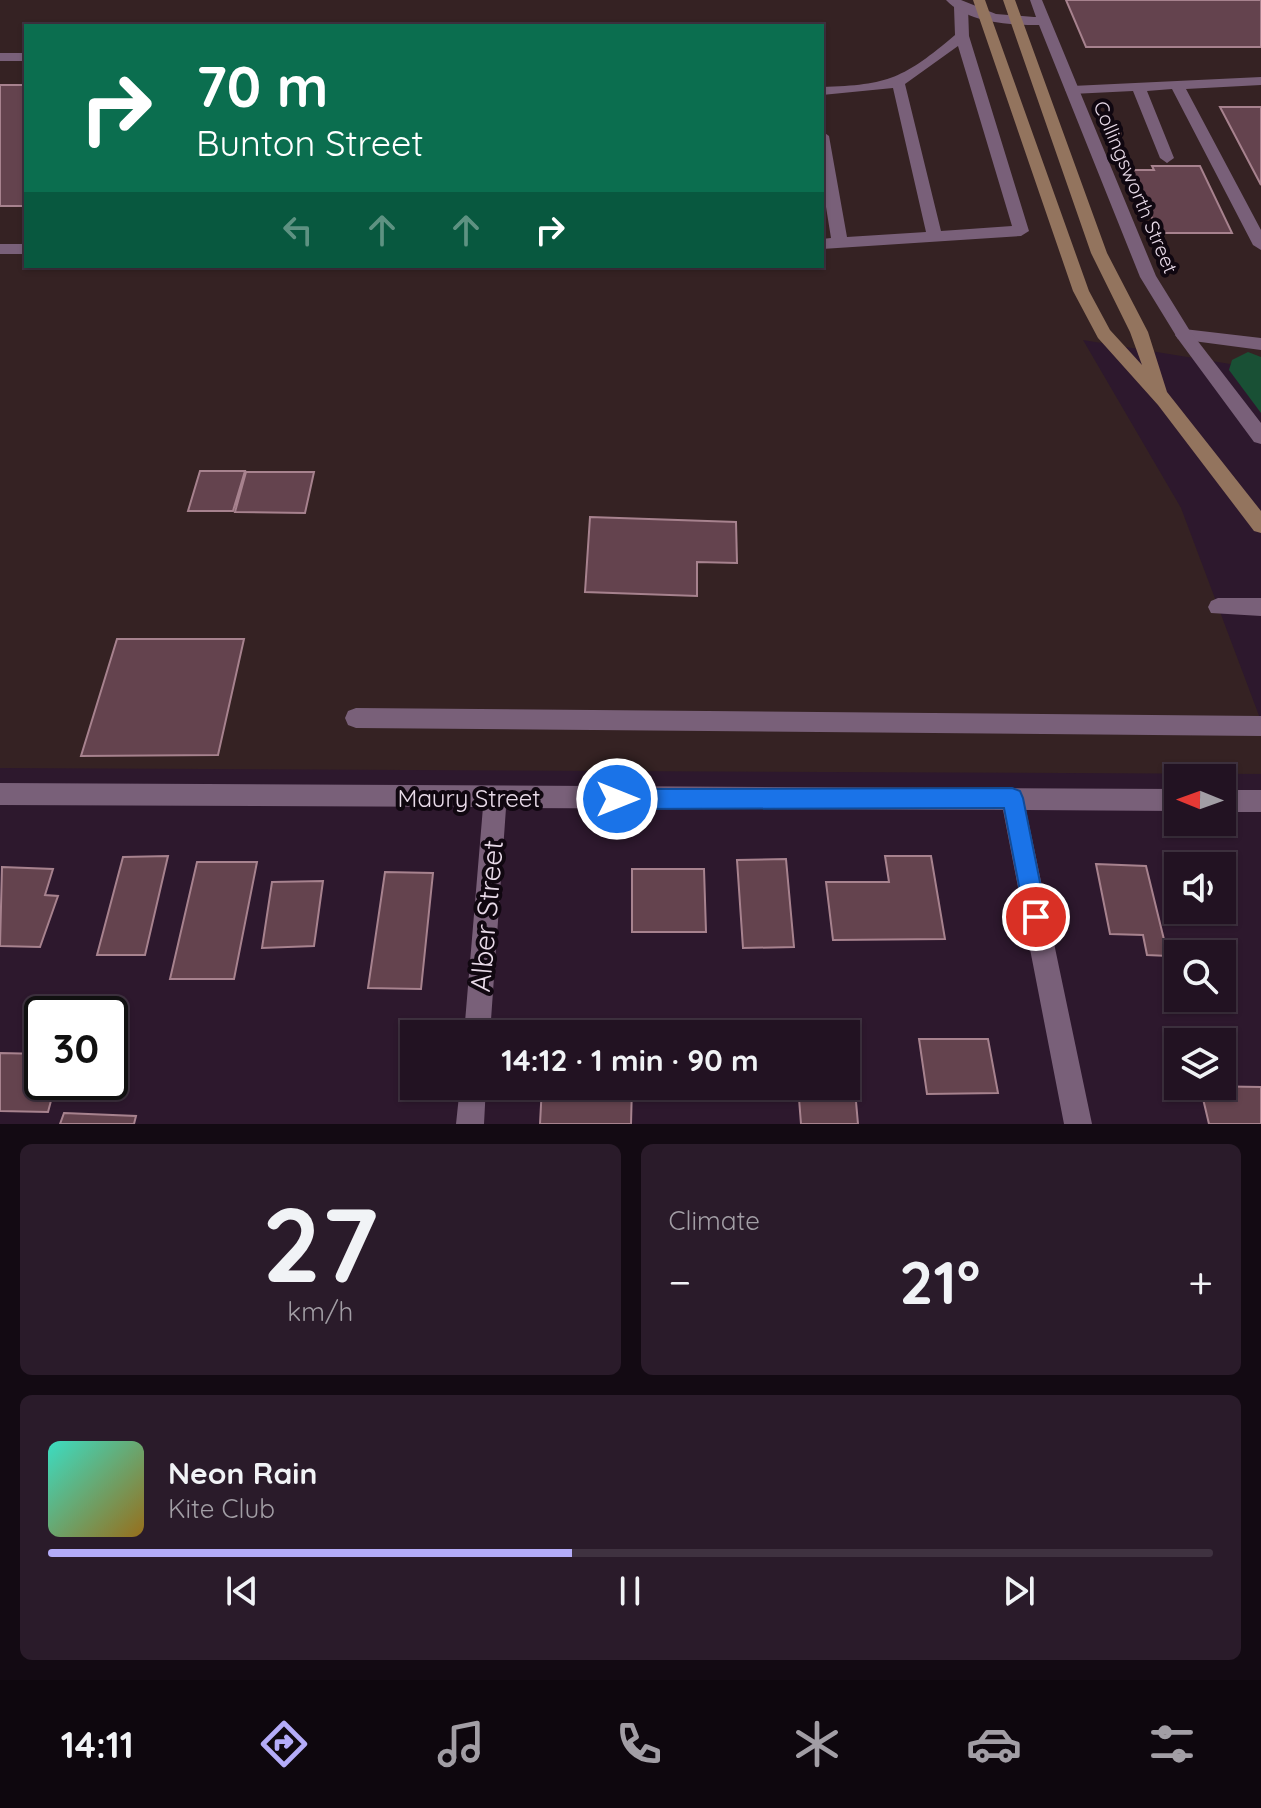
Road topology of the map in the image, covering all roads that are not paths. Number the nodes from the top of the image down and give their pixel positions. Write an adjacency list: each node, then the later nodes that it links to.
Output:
1 (979, 0): 25 (main road)
2 (1009, 0): 25 (main road)
3 (1036, 0): 5 (street, Collingsworth Street)
4 (956, 3): 5 (street); 6 (street)
5 (1045, 21): 13 (street, Collingsworth Street)
6 (962, 36): 11 (street); 17 (street)
7 (0, 57): 8 (street)
8 (24, 57)
9 (1261, 81): 10 (street)
10 (1176, 83): 12 (street); 20 (street)
11 (899, 85): 14 (street); 17 (street)
12 (1138, 85): 13 (street); 16 (street)
13 (1072, 90): 23 (street, Collingsworth Street)
14 (824, 91)
15 (824, 148): 19 (street)
16 (1167, 158)
17 (935, 238): 19 (street)
18 (824, 244): 19 (street)
19 (840, 244)
20 (1261, 245)
21 (0, 249): 22 (street)
22 (24, 249)
23 (1184, 335): 24 (street); 26 (street, Collingsworth Street)
24 (1261, 344)
25 (1164, 400): 27 (main road)
26 (1261, 437)
27 (1261, 525)
28 (1218, 607): 29 (street)
29 (1261, 607)
30 (356, 718): 31 (street)
31 (1261, 726)
32 (0, 794): 34 (street, Maury Street)
33 (1012, 798): 34 (street, Maury Street); 35 (street, Maury Street); 41 (street)
34 (495, 799): 38 (street, Alber Street)
35 (1164, 800)
36 (1236, 801): 37 (street)
37 (1261, 801)
38 (478, 1020)
39 (472, 1100): 40 (street)
40 (470, 1124)
41 (1078, 1124)

